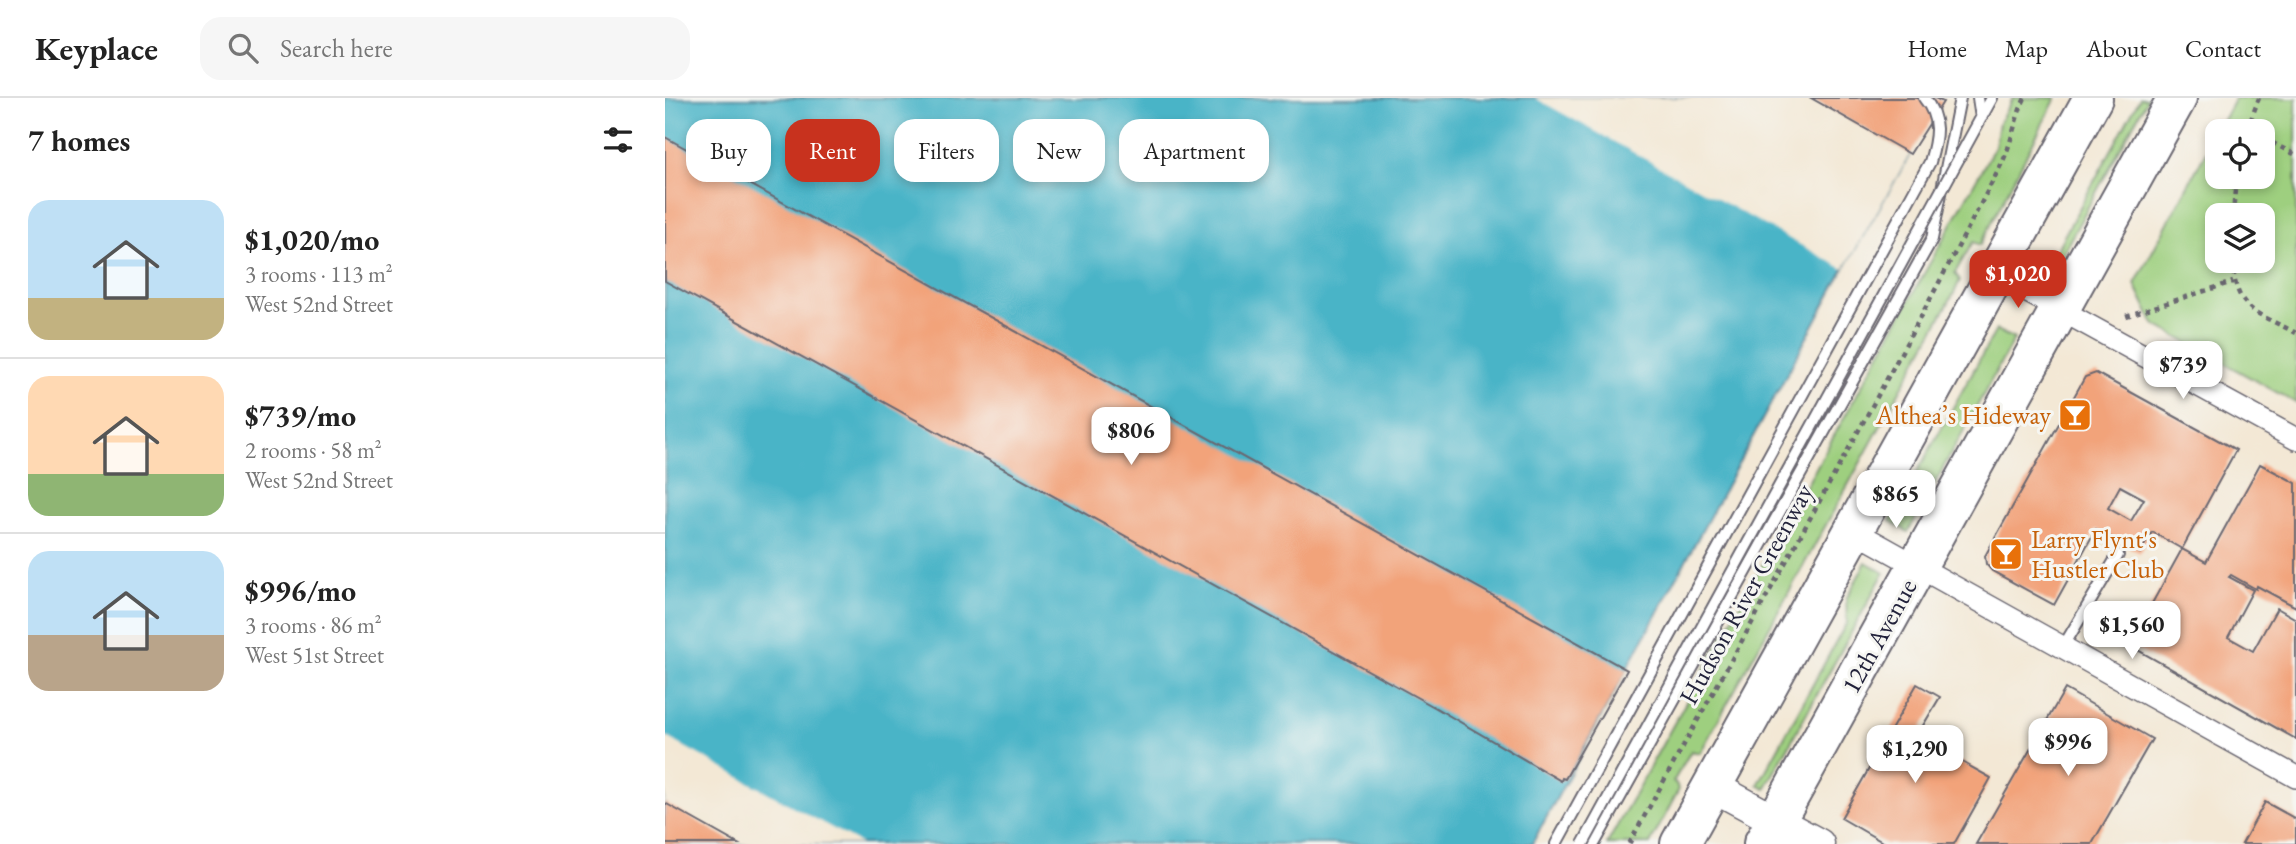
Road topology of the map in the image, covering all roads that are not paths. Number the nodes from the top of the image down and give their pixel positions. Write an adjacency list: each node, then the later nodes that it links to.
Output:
1 (1924, 98): 18 (lane)
2 (1960, 98): 20 (lane)
3 (1978, 98): 7 (lane)
4 (1992, 98): 7 (lane)
5 (2093, 98): 8 (highway)
6 (2177, 98): 9 (highway, 12th Avenue)
7 (1980, 118): 19 (lane, bridge)
8 (1995, 274): 9 (street); 11 (highway)
9 (2060, 309): 10 (street); 13 (highway, 12th Avenue)
10 (2296, 439)
11 (1854, 531): 13 (street); 16 (highway)
12 (2118, 555): 14 (lane)
13 (1917, 566): 14 (street); 17 (highway, 12th Avenue)
14 (2063, 647): 15 (street)
15 (2296, 777)
16 (1712, 786): 17 (main road); 21 (highway)
17 (1770, 832): 22 (main road)
18 (1556, 844)
19 (1583, 844)
20 (1594, 844)
21 (1680, 844)
22 (1819, 844)

